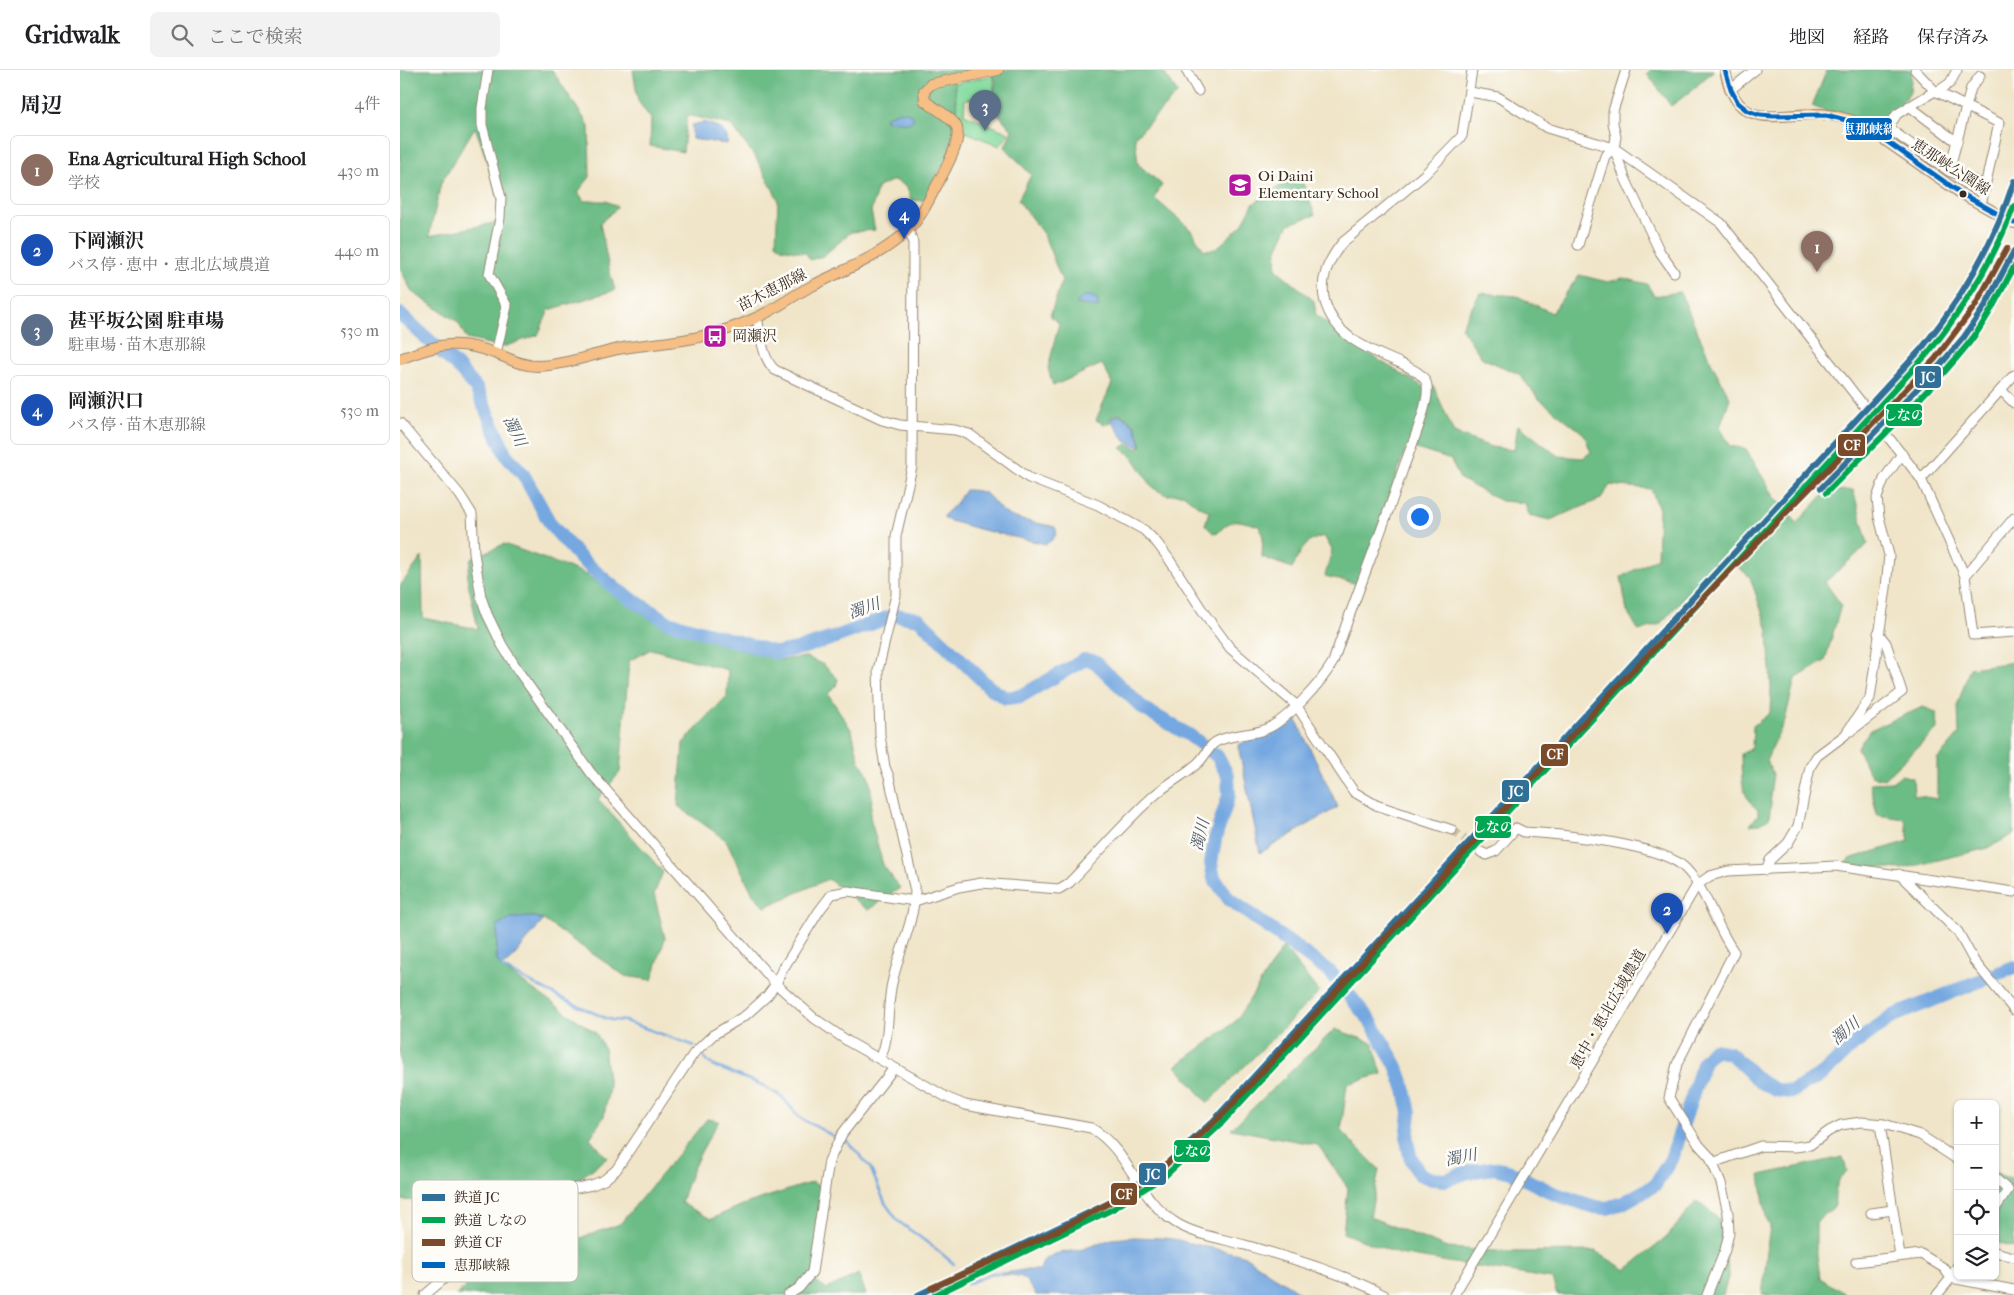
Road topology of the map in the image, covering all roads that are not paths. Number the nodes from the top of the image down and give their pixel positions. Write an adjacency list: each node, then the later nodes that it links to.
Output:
1 (488, 70): 27 (street)
2 (998, 70): 23 (main road, 苗木恵那線)
3 (1186, 70): 12 (street)
4 (1472, 70): 14 (street)
5 (1626, 70): 18 (street)
6 (1725, 70): 11 (main road, 恵那峡公園線)
7 (1755, 70): 11 (street)
8 (1915, 70): 13 (street)
9 (1957, 70): 13 (street)
10 (1980, 76): 16 (street)
11 (1730, 90): 21 (main road, 恵那峡公園線)
12 (1198, 91)
13 (1936, 91): 15 (street); 16 (street)
14 (1470, 92): 18 (street); 40 (street)
15 (1909, 106): 17 (street); 19 (street)
16 (1966, 108): 17 (street); 20 (street)
17 (1957, 142): 19 (street)
18 (1614, 148): 24 (street); 25 (street); 34 (street)
19 (1949, 171): 20 (street)
20 (1985, 185): 21 (street)
21 (1981, 205): 22 (main road, 恵那峡公園線)
22 (2014, 223)
23 (909, 230): 26 (main road, 苗木恵那線); 33 (street)
24 (1578, 246)
25 (1674, 272)
26 (757, 318): 27 (main road, 苗木恵那線); 33 (street)
27 (496, 353): 28 (main road, 苗木恵那線)
28 (400, 359)
29 (2014, 375): 30 (street)
30 (2001, 390): 31 (street); 35 (street)
31 (2014, 403)
32 (400, 423): 49 (street)
33 (914, 427): 40 (street); 48 (street)
34 (1902, 454): 35 (street); 39 (street)
35 (1921, 479): 37 (street)
36 (2014, 518): 37 (street)
37 (1965, 576): 38 (street)
38 (2014, 632)
39 (1878, 633): 41 (street); 41 (street)
40 (1296, 705): 42 (street); 48 (street)
41 (1845, 735): 44 (street)
42 (1452, 830)
43 (1481, 852): 46 (street)
44 (1766, 870): 45 (street); 46 (street)
45 (1899, 874): 47 (street); 50 (street)
46 (1697, 885): 55 (street); 73 (street, 恵中・恵北広域農道)
47 (2014, 892)
48 (915, 901): 49 (street); 51 (street)
49 (776, 984): 51 (street); 57 (street)
50 (2014, 1010)
51 (880, 1059): 52 (street)
52 (894, 1068): 71 (street); 72 (street)
53 (1880, 1124): 54 (street); 55 (street); 60 (street)
54 (1954, 1157)
55 (1712, 1163): 74 (street)
56 (1999, 1182): 58 (street)
57 (578, 1188)
58 (2010, 1196): 59 (street)
59 (1999, 1206)
60 (1893, 1210): 61 (street); 63 (street)
61 (1871, 1213)
62 (1999, 1253): 64 (street)
63 (1900, 1256): 65 (street); 67 (street)
64 (2014, 1257)
65 (1856, 1262)
66 (1954, 1272): 67 (street)
67 (1951, 1278): 69 (street); 75 (street)
68 (440, 1282): 70 (street)
69 (2014, 1290)
70 (425, 1295)
71 (788, 1295)
72 (1384, 1295)
73 (1454, 1295)
74 (1707, 1295)
75 (1937, 1295)

